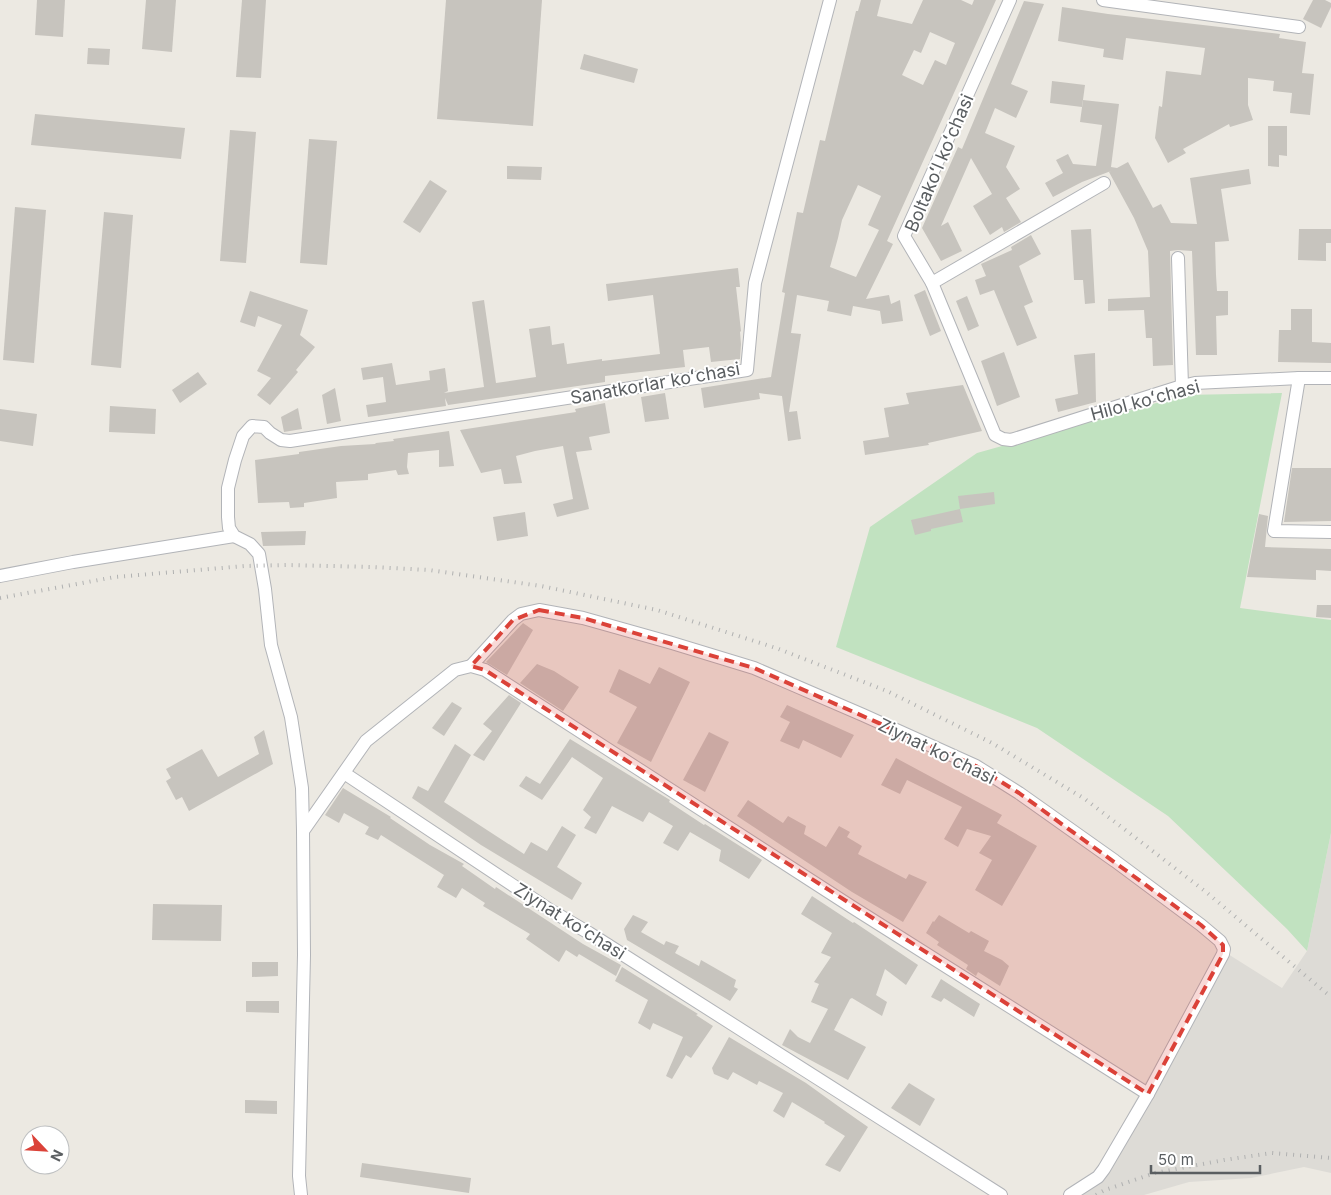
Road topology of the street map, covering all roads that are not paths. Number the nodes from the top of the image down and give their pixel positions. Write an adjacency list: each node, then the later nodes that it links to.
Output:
1 (830, 0): 13 (street, Sanatkorlar koʻchasi)
2 (1010, 0): 7 (street, Boltakoʻl koʻchasi)
3 (1103, 0): 4 (street)
4 (1299, 26)
5 (1104, 183): 7 (street)
6 (1178, 258): 10 (street)
7 (932, 284): 11 (street, Boltakoʻl koʻchasi)
8 (1299, 378): 9 (street, Hilol koʻchasi); 10 (street, Hilol koʻchasi); 12 (street)
9 (1331, 378)
10 (1182, 386): 11 (street, Hilol koʻchasi)
11 (995, 435)
12 (1331, 532)
13 (234, 536): 14 (street); 17 (street)
14 (0, 576)
15 (471, 666): 16 (street, Ziynat koʻchasi); 18 (street); 18 (street, Ziynat koʻchasi)
16 (344, 772): 17 (street, Ziynat koʻchasi); 20 (street, Ziynat koʻchasi)
17 (304, 831): 19 (street)
18 (1148, 1094): 21 (street, Ziynat koʻchasi)
19 (301, 1195)
20 (1001, 1195)
21 (1070, 1195)

